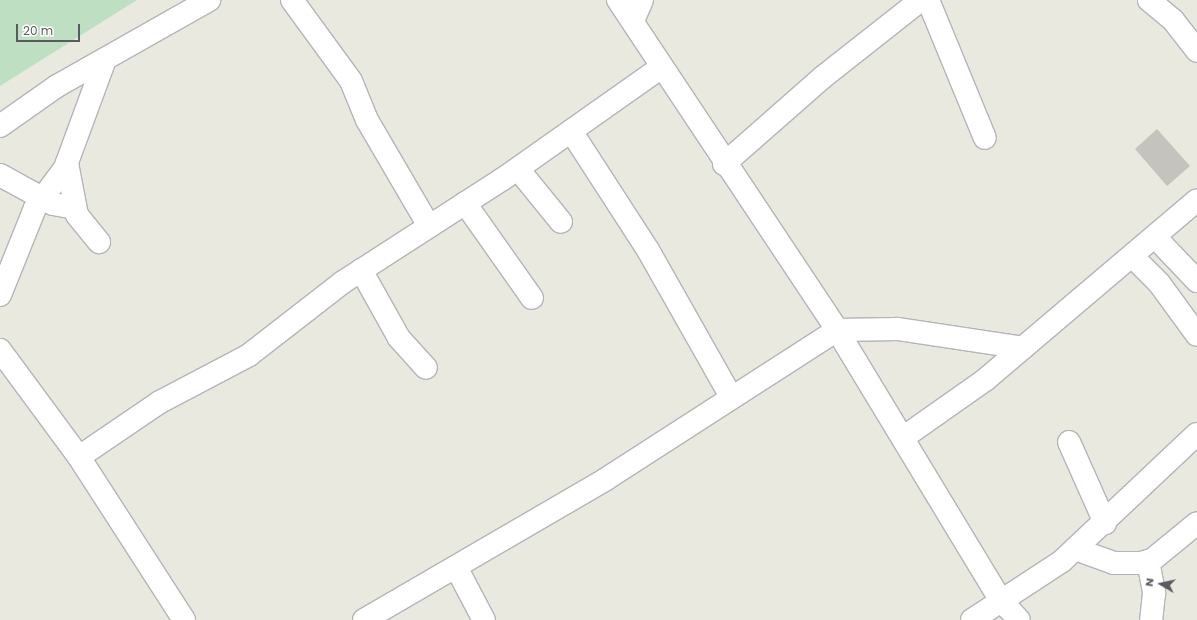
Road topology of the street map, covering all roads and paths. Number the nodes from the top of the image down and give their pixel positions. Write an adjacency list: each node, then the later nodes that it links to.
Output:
1 (209, 0): 10 (street)
2 (292, 0): 24 (street)
3 (618, 0): 8 (street)
4 (642, 0): 8 (street)
5 (921, 0): 16 (street)
6 (928, 0): 14 (street)
7 (1149, 0): 9 (street)
8 (633, 21): 11 (street)
9 (1197, 51)
10 (105, 59): 12 (street); 15 (street)
11 (662, 67): 13 (street); 16 (street)
12 (0, 126)
13 (571, 131): 17 (street); 37 (street)
14 (985, 138)
15 (67, 163): 19 (street); 22 (street)
16 (724, 164): 32 (street)
17 (518, 169): 21 (street); 23 (street)
18 (0, 176): 19 (street)
19 (41, 197): 22 (street); 30 (street)
20 (1197, 200): 25 (street)
21 (465, 203): 24 (street); 31 (street)
22 (75, 208): 26 (street)
23 (561, 222)
24 (429, 226): 28 (street)
25 (1155, 237): 27 (street); 29 (street)
26 (99, 242)
27 (1132, 256): 33 (street); 34 (street)
28 (361, 270): 36 (street); 41 (street)
29 (1197, 281)
30 (0, 295)
31 (532, 298)
32 (837, 330): 34 (street); 37 (street); 39 (street)
33 (1197, 335)
34 (1023, 348): 39 (street)
35 (0, 350): 41 (street)
36 (426, 368)
37 (731, 397): 46 (street)
38 (1197, 434): 42 (street)
39 (904, 437): 47 (street)
40 (1069, 442): 42 (street)
41 (79, 457): 48 (street)
42 (1105, 523): 44 (street)
43 (1197, 523): 45 (street)
44 (1075, 549): 45 (street); 47 (street)
45 (1148, 561): 53 (street)
46 (456, 567): 49 (street); 50 (street)
47 (1000, 599): 51 (street); 52 (street)
48 (184, 620)
49 (364, 620)
50 (484, 620)
51 (972, 620)
52 (1019, 620)
53 (1151, 620)

